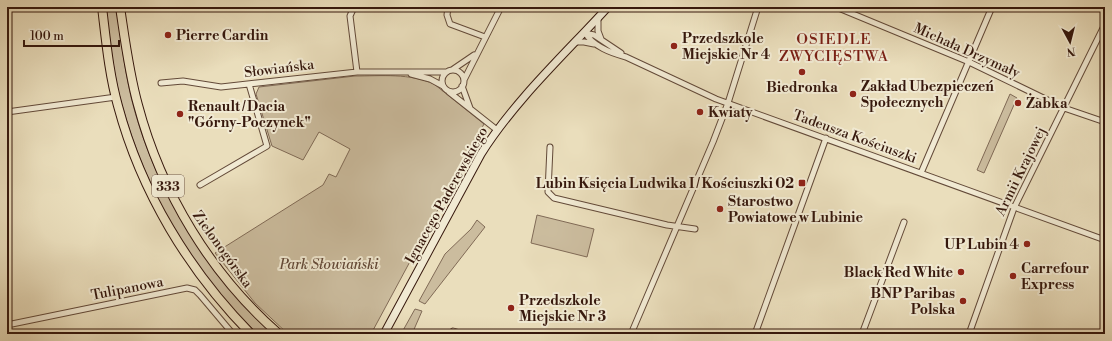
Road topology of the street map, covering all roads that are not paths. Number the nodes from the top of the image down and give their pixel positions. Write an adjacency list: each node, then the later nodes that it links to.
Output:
1 (102, 7): 29 (main road, 333)
2 (120, 7): 49 (main road, Zielonogórska / 333)
3 (354, 7): 21 (street)
4 (448, 7): 13 (street)
5 (501, 7): 13 (street)
6 (608, 7): 10 (street, Ignacego Paderewskiego)
7 (758, 7): 30 (street)
8 (836, 7): 19 (street, Michała Drzymały)
9 (992, 7): 19 (street)
10 (598, 18): 12 (street, Ignacego Paderewskiego); 14 (street)
11 (1105, 24): 31 (street, Armii Krajowej)
12 (585, 32): 14 (street); 15 (street, Ignacego Paderewskiego); 16 (street, Tadeusza Kościuszki)
13 (485, 37): 17 (street)
14 (601, 39): 18 (street)
15 (575, 42): 16 (street, Tadeusza Kościuszki); 35 (street, Ignacego Paderewskiego)
16 (599, 46): 18 (street, Tadeusza Kościuszki)
17 (477, 53): 20 (street); 25 (street)
18 (626, 57): 30 (street, Tadeusza Kościuszki)
19 (969, 62): 31 (street, Michała Drzymały); 38 (street)
20 (452, 70): 23 (street); 25 (street)
21 (357, 72): 22 (street, Słowiańska); 26 (street, Słowiańska)
22 (401, 72): 23 (street); 27 (street)
23 (446, 72): 27 (street)
24 (161, 83): 26 (street, Słowiańska)
25 (463, 83): 28 (street); 32 (street)
26 (249, 84): 39 (street)
27 (443, 86): 28 (street)
28 (450, 92): 32 (street)
29 (116, 97): 33 (street); 48 (main road, 333)
30 (728, 103): 36 (street, Tadeusza Kościuszki); 42 (street)
31 (1064, 108): 34 (street, Michała Drzymały); 40 (street, Armii Krajowej)
32 (470, 109): 35 (street)
33 (7, 112)
34 (1105, 122)
35 (497, 130): 50 (street, Ignacego Paderewskiego)
36 (826, 138): 38 (street, Tadeusza Kościuszki); 53 (street)
37 (550, 147): 42 (street)
38 (921, 173): 40 (street, Tadeusza Kościuszki)
39 (200, 185)
40 (1014, 208): 44 (street, Tadeusza Kościuszki); 55 (street, Armii Krajowej)
41 (904, 222): 54 (street)
42 (678, 226): 43 (street); 52 (street)
43 (695, 229)
44 (1105, 240)
45 (7, 325): 47 (street, Tulipanowa)
46 (453, 331): 51 (street)
47 (233, 334)
48 (252, 334)
49 (279, 334)
50 (385, 334)
51 (463, 334)
52 (631, 334)
53 (755, 334)
54 (862, 334)
55 (969, 334)

